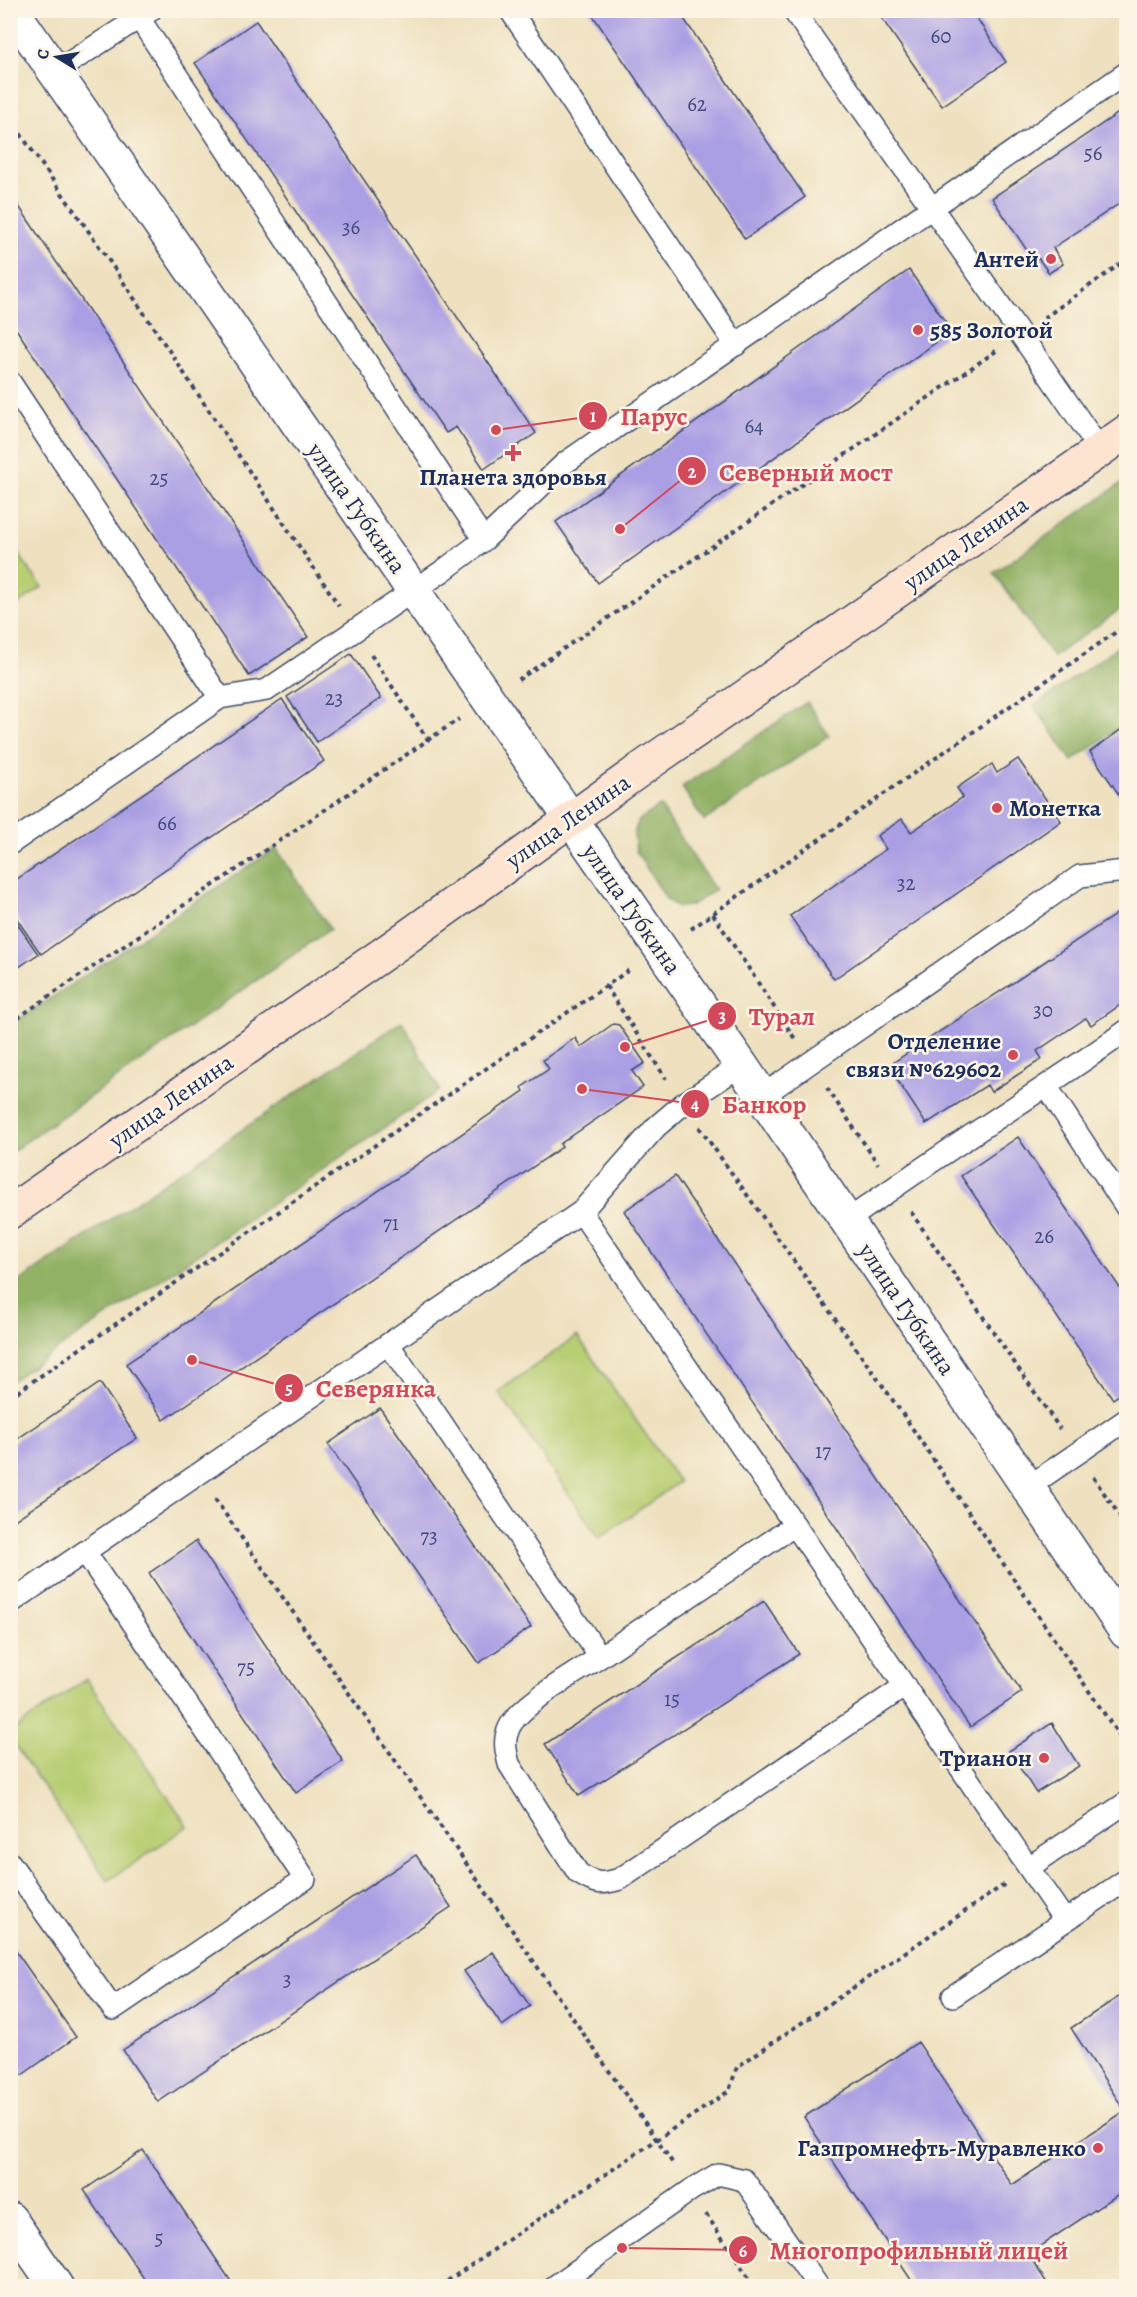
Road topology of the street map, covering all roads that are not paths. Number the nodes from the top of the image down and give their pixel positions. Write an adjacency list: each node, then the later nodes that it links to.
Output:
1 (12, 10): 5 (street, улица Губкина)
2 (510, 10): 8 (lane)
3 (793, 10): 7 (lane)
4 (145, 14): 5 (lane); 11 (lane)
5 (53, 73): 12 (street, улица Губкина)
6 (1126, 73): 7 (lane)
7 (931, 208): 8 (lane); 10 (lane)
8 (736, 345): 11 (lane)
9 (10, 382): 13 (lane)
10 (1113, 441): 14 (main road, улица Ленина)
11 (484, 540): 12 (lane)
12 (414, 590): 13 (lane); 14 (street, улица Губкина)
13 (220, 698): 15 (lane)
14 (571, 820): 18 (street, улица Губкина); 21 (main road, улица Ленина)
15 (10, 844)
16 (1126, 871): 20 (lane)
17 (1126, 1031): 19 (lane)
18 (741, 1065): 20 (street, улица Губкина); 23 (lane)
19 (1047, 1087): 22 (lane); 24 (lane)
20 (762, 1096): 24 (street, улица Губкина)
21 (14, 1203)
22 (1126, 1208)
23 (581, 1212): 25 (lane); 28 (lane)
24 (847, 1221): 27 (street, улица Губкина)
25 (389, 1345): 29 (lane); 32 (lane)
26 (1126, 1420): 27 (lane)
27 (1028, 1487): 31 (street, улица Губкина)
28 (795, 1525): 32 (lane); 33 (lane)
29 (85, 1552): 30 (lane); 35 (lane)
30 (10, 1604)
31 (1126, 1632)
32 (600, 1657): 33 (lane)
33 (905, 1686): 36 (lane)
34 (1126, 1803): 36 (lane)
35 (10, 1863)
36 (1029, 1867): 38 (lane)
37 (1126, 1880): 38 (lane)
38 (1065, 1921): 39 (lane)
39 (953, 1996)
40 (10, 2219): 41 (street)
41 (56, 2286)
42 (555, 2286): 43 (lane)
43 (818, 2286)

